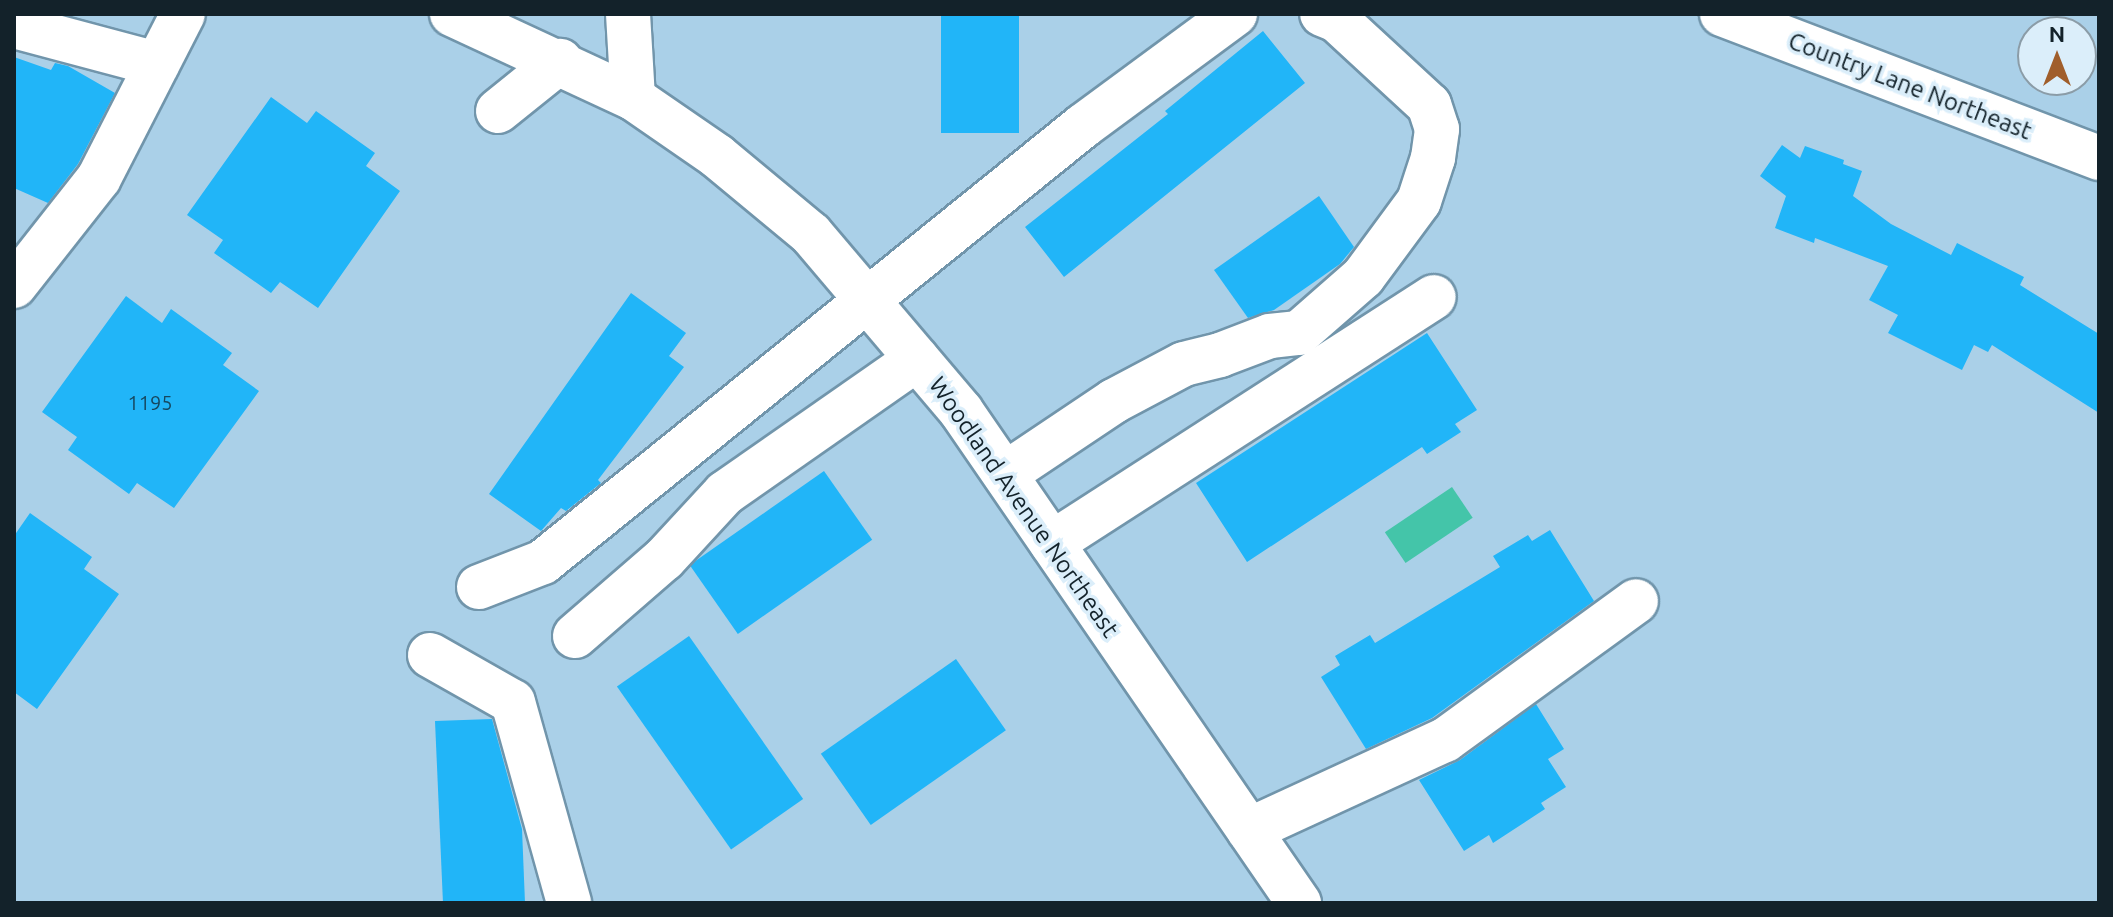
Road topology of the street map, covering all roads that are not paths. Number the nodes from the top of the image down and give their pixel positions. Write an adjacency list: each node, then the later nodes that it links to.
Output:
1 (183, 14): 10 (street)
2 (452, 14): 8 (street, Woodland Avenue Northeast)
3 (628, 14): 11 (street)
4 (1235, 14): 16 (street)
5 (1322, 14): 18 (street)
6 (1722, 14): 13 (street, Country Lane Northeast)
7 (14, 26): 10 (street)
8 (517, 27): 9 (street, Woodland Avenue Northeast)
9 (560, 61): 11 (street, Woodland Avenue Northeast); 12 (street)
10 (157, 64): 14 (street)
11 (633, 98): 16 (street, Woodland Avenue Northeast)
12 (498, 111)
13 (2099, 158)
14 (14, 286)
15 (1433, 297): 19 (street)
16 (868, 302): 17 (street, Woodland Avenue Northeast); 20 (street)
17 (917, 359): 18 (street, Woodland Avenue Northeast); 22 (street)
18 (1005, 474): 19 (street, Woodland Avenue Northeast)
19 (1052, 543): 24 (street, Woodland Avenue Northeast)
20 (479, 587)
21 (1636, 601): 24 (street)
22 (575, 636)
23 (430, 655): 25 (street)
24 (1249, 830): 26 (street, Woodland Avenue Northeast)
25 (569, 903)
26 (1299, 903)

